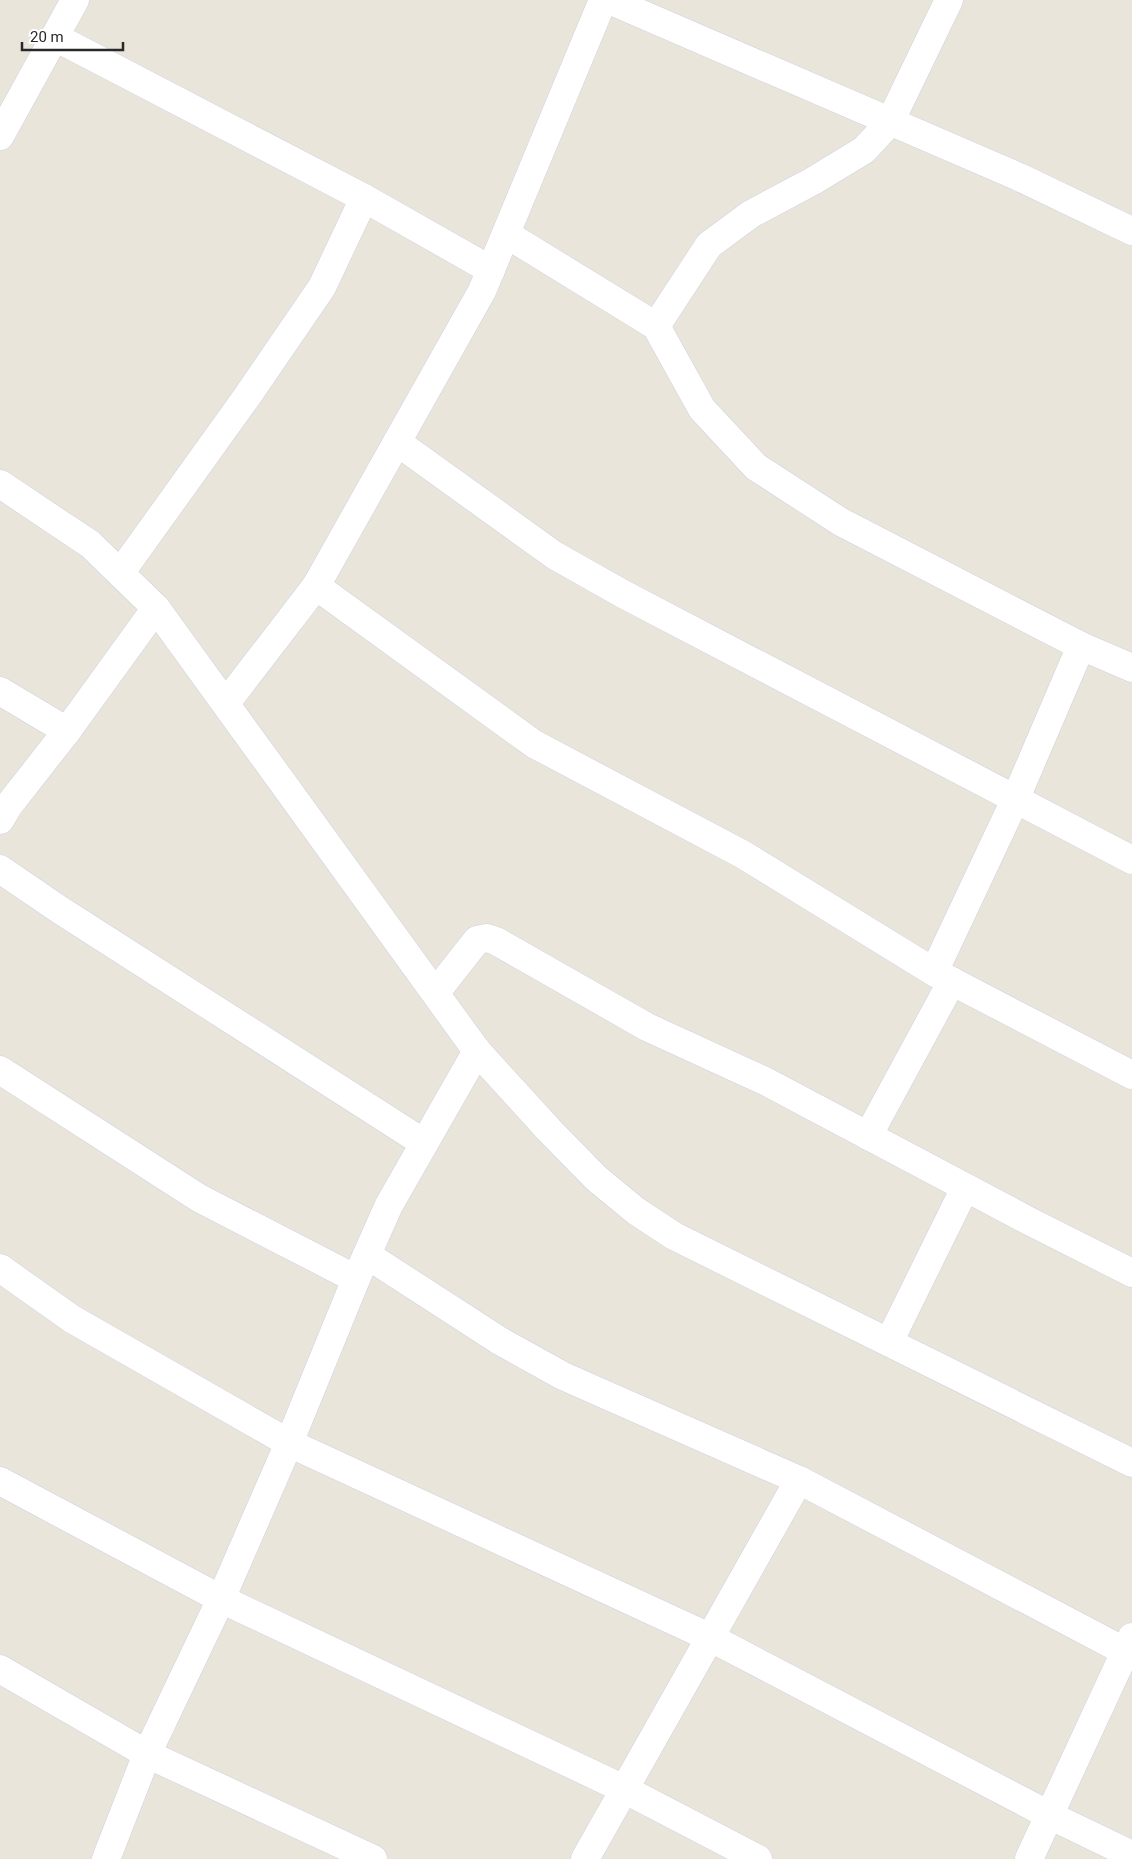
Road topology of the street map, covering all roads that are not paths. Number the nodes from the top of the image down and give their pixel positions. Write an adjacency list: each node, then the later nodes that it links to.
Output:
1 (75, 0): 5 (street)
2 (603, 0): 10 (street)
3 (609, 0): 6 (street)
4 (949, 0): 6 (street)
5 (55, 37): 7 (street); 8 (street)
6 (890, 122): 9 (street); 12 (street)
7 (0, 136)
8 (364, 198): 11 (street); 15 (street)
9 (1132, 231)
10 (506, 234): 11 (street); 12 (street)
11 (491, 270): 13 (street)
12 (656, 326): 18 (street)
13 (398, 442): 16 (street); 23 (street)
14 (0, 484): 15 (street)
15 (121, 572): 17 (street)
16 (316, 586): 21 (street); 27 (street)
17 (156, 608): 21 (street); 22 (street)
18 (1081, 646): 19 (street); 23 (street)
19 (1132, 668)
20 (0, 691): 22 (street)
21 (226, 703): 28 (street)
22 (67, 731): 24 (street)
23 (1015, 800): 25 (street); 27 (street)
24 (0, 820)
25 (1132, 860)
26 (0, 869): 33 (street)
27 (943, 976): 31 (street); 32 (street)
28 (436, 992): 29 (street); 32 (street)
29 (477, 1051): 33 (street); 38 (street)
30 (0, 1070): 35 (street)
31 (1132, 1075)
32 (868, 1136): 34 (street)
33 (424, 1143): 35 (street)
34 (965, 1188): 37 (street); 38 (street)
35 (361, 1267): 39 (street); 41 (street)
36 (0, 1268): 39 (street)
37 (1132, 1273)
38 (889, 1342): 40 (street)
39 (290, 1443): 43 (street); 44 (street)
40 (1132, 1463)
41 (799, 1480): 44 (street); 45 (street)
42 (0, 1481): 43 (street)
43 (221, 1599): 47 (street); 48 (street)
44 (709, 1636): 48 (street); 49 (street)
45 (1130, 1648): 49 (street)
46 (0, 1669): 47 (street)
47 (148, 1754): 51 (street); 52 (street)
48 (624, 1789): 53 (street); 54 (street)
49 (1049, 1815): 50 (street); 55 (street)
50 (1132, 1855)
51 (106, 1859)
52 (373, 1859)
53 (585, 1859)
54 (758, 1859)
55 (1029, 1859)

